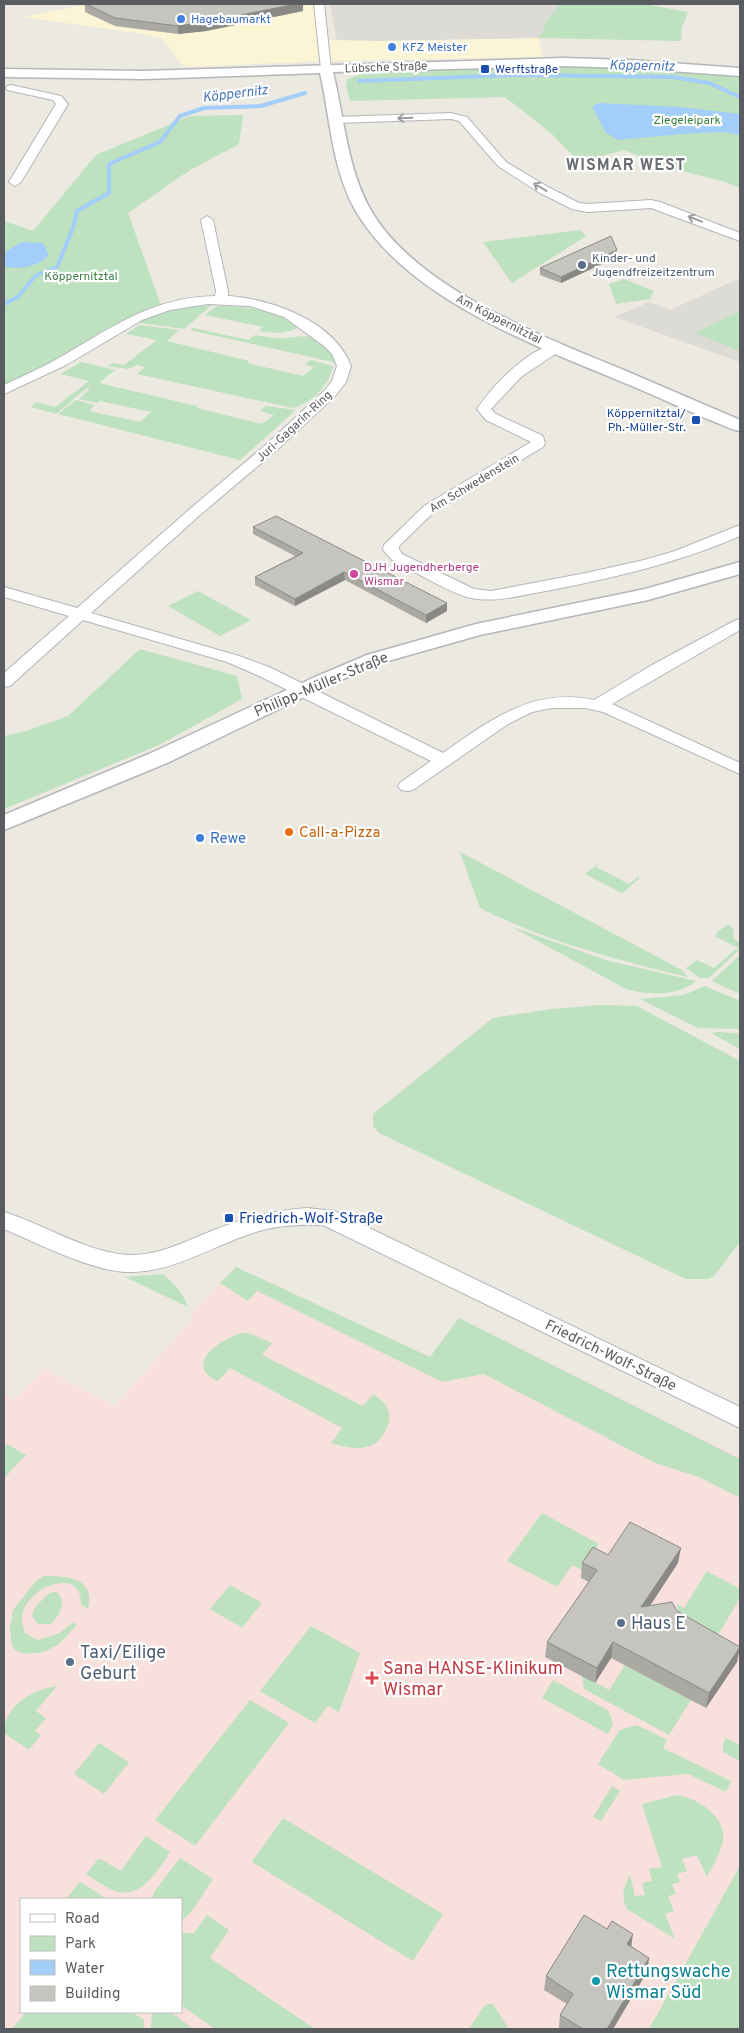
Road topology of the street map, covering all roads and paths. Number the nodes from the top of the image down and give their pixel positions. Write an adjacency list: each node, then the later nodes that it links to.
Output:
1 (319, 4): 2 (street)
2 (326, 69): 3 (street, Lübsche Straße); 5 (street, Lübsche Straße); 7 (street, Am Köppernitztal)
3 (740, 72)
4 (4, 73): 5 (street, Lübsche Straße)
5 (32, 74): 6 (street)
6 (7, 90): 8 (street)
7 (337, 120): 10 (street, one-way to 7); 12 (street, Am Köppernitztal)
8 (15, 182)
9 (208, 220): 11 (street)
10 (740, 237)
11 (220, 300): 13 (street, Juri-Gagarin-Ring); 18 (street, Juri-Gagarin-Ring)
12 (556, 347): 14 (street, Am Köppernitztal); 15 (street, Am Schwedenstein)
13 (4, 390)
14 (740, 426)
15 (740, 530)
16 (740, 568): 21 (street, Philipp-Müller-Straße)
17 (4, 592): 18 (street)
18 (80, 615): 20 (street, Juri-Gagarin-Ring); 21 (street)
19 (740, 624): 22 (street)
20 (4, 682)
21 (302, 691): 23 (street); 26 (street, Philipp-Müller-Straße)
22 (598, 704): 23 (street); 24 (street)
23 (443, 760): 25 (street)
24 (740, 769)
25 (407, 786)
26 (4, 823)
27 (4, 1220): 28 (street, Friedrich-Wolf-Straße)
28 (740, 1418)

